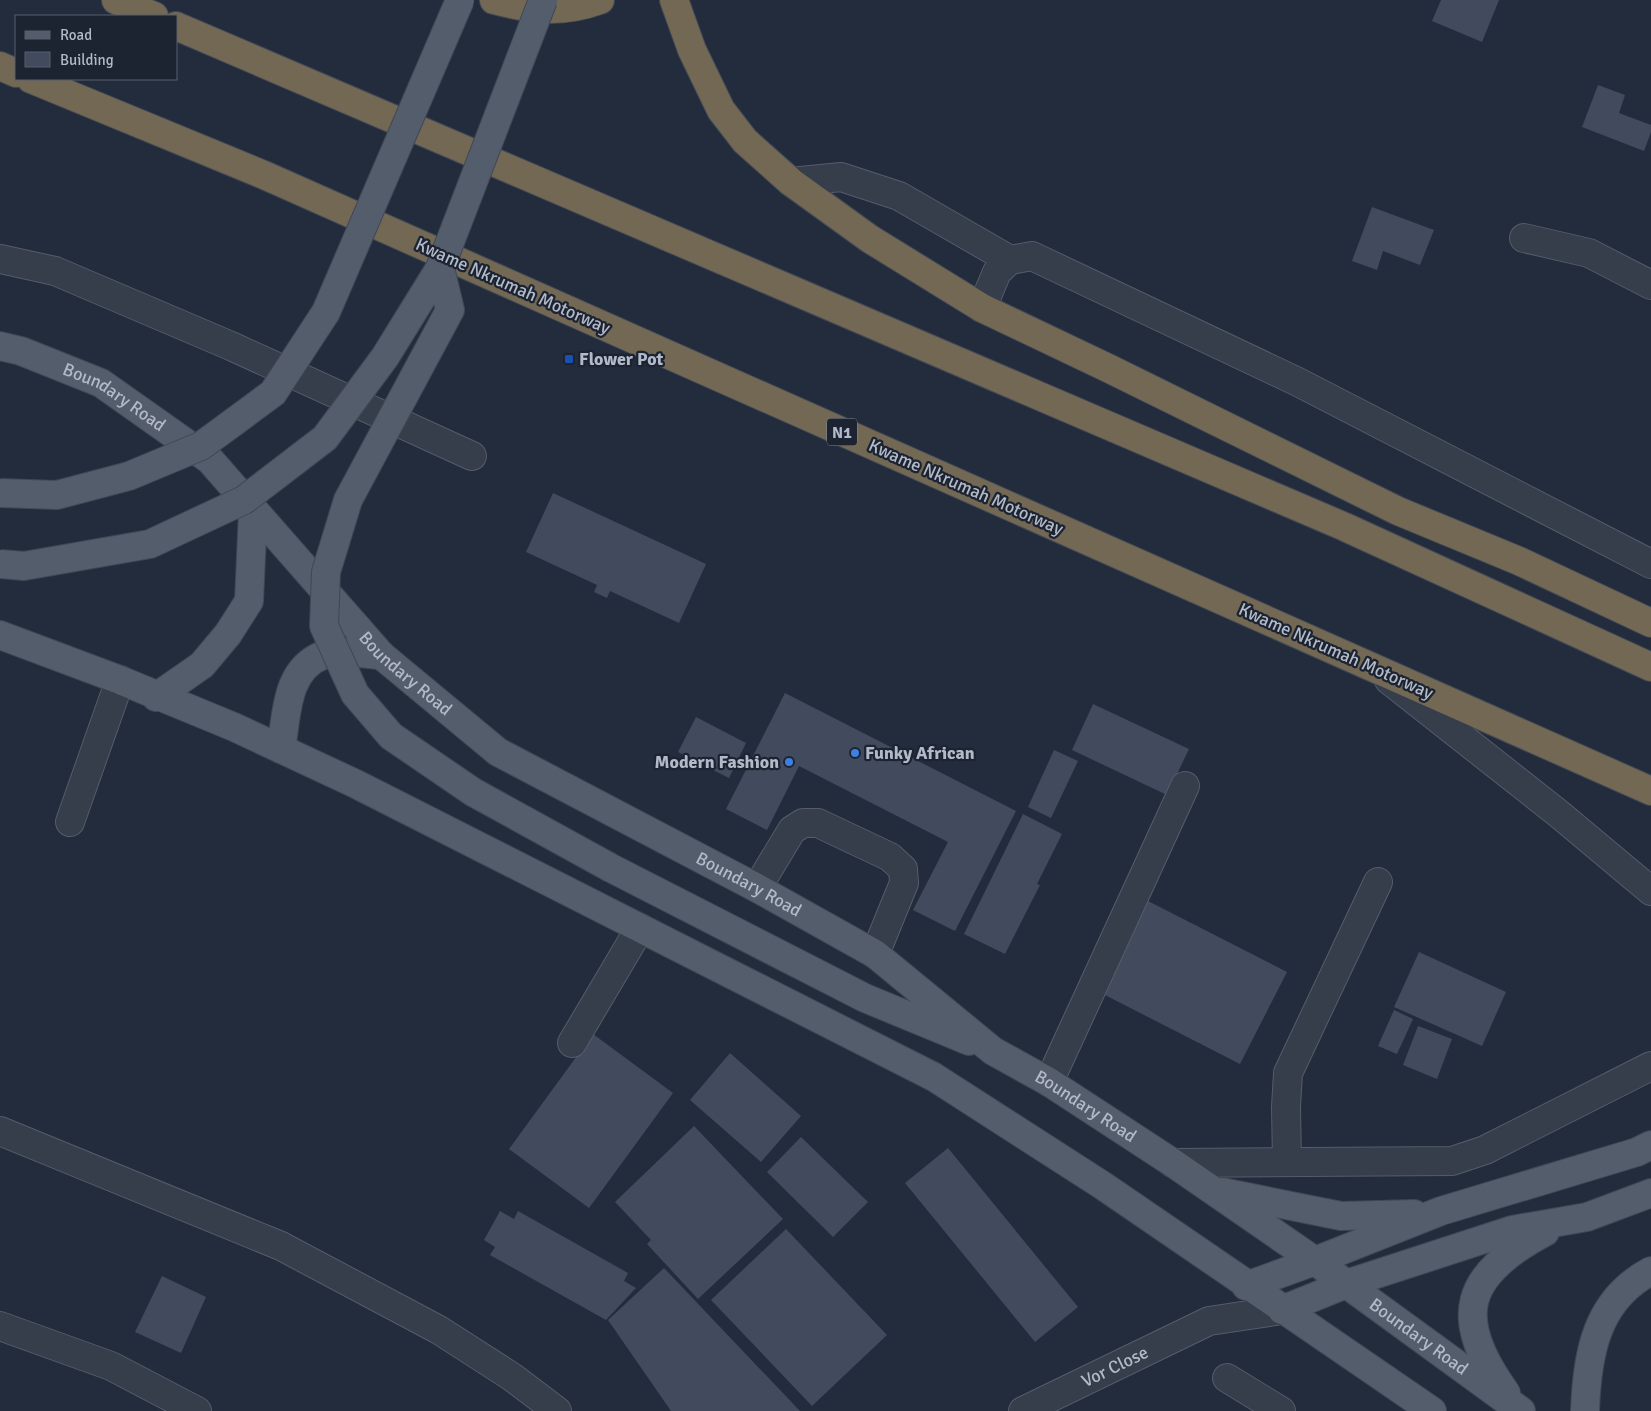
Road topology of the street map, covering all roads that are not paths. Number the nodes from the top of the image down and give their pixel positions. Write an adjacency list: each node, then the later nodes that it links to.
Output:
1 (116, 0): 7 (highway)
2 (460, 0): 21 (main road, bridge)
3 (494, 0): 5 (highway)
4 (543, 0): 16 (main road, bridge)
5 (600, 0)
6 (674, 0): 12 (highway)
7 (152, 15)
8 (178, 27): 28 (highway)
9 (0, 66): 10 (highway)
10 (15, 72)
11 (33, 80): 29 (highway, Kwame Nkrumah Motorway / N1)
12 (791, 182): 15 (street); 18 (highway)
13 (1524, 238): 17 (street)
14 (0, 260): 20 (street)
15 (1010, 260): 18 (street); 24 (street)
16 (440, 268): 23 (main road, bridge); 42 (main road, bridge)
17 (1651, 285)
18 (982, 308): 25 (highway)
19 (0, 346): 22 (main road, Boundary Road)
20 (472, 456)
21 (0, 493)
22 (253, 512): 27 (main road, Boundary Road); 31 (main road)
23 (0, 564)
24 (1651, 564)
25 (1651, 623)
26 (0, 635): 30 (main road)
27 (381, 655): 32 (main road); 37 (main road, Boundary Road)
28 (1651, 667)
29 (1374, 668): 34 (highway, Kwame Nkrumah Motorway / N1); 38 (street)
30 (120, 680): 31 (main road); 35 (street)
31 (156, 697): 32 (main road)
32 (281, 749): 39 (main road)
33 (1185, 786): 44 (street)
34 (1651, 791)
35 (70, 822)
36 (1378, 882): 47 (street)
37 (757, 888): 40 (main road, Boundary Road); 40 (street)
38 (1651, 891)
39 (640, 928): 41 (street); 56 (main road)
40 (875, 954): 42 (main road, Boundary Road)
41 (572, 1043)
42 (993, 1052): 44 (main road, Boundary Road)
43 (1651, 1066): 47 (street)
44 (1049, 1082): 48 (main road, Boundary Road)
45 (0, 1131): 65 (street)
46 (1651, 1145): 51 (main road)
47 (1287, 1162): 48 (street)
48 (1173, 1163): 49 (main road, Boundary Road)
49 (1214, 1191): 51 (main road); 53 (main road, Boundary Road)
50 (1651, 1193): 52 (main road)
51 (1441, 1211): 53 (main road)
52 (1564, 1222): 55 (main road); 63 (main road)
53 (1315, 1261): 55 (main road, Boundary Road); 56 (main road)
54 (1651, 1271): 68 (main road)
55 (1346, 1284): 57 (main road); 63 (main road, Boundary Road)
56 (1246, 1286): 57 (main road); 58 (street, Vor Close)
57 (1282, 1310): 58 (street, Vor Close); 62 (main road)
58 (1209, 1321): 61 (street, Vor Close)
59 (0, 1326): 64 (street)
60 (1227, 1378): 67 (street)
61 (1049, 1404): 66 (street, Vor Close)
62 (1417, 1407)
63 (1518, 1409)
64 (197, 1411)
65 (557, 1411)
66 (1023, 1411)
67 (1281, 1411)
68 (1585, 1411)

